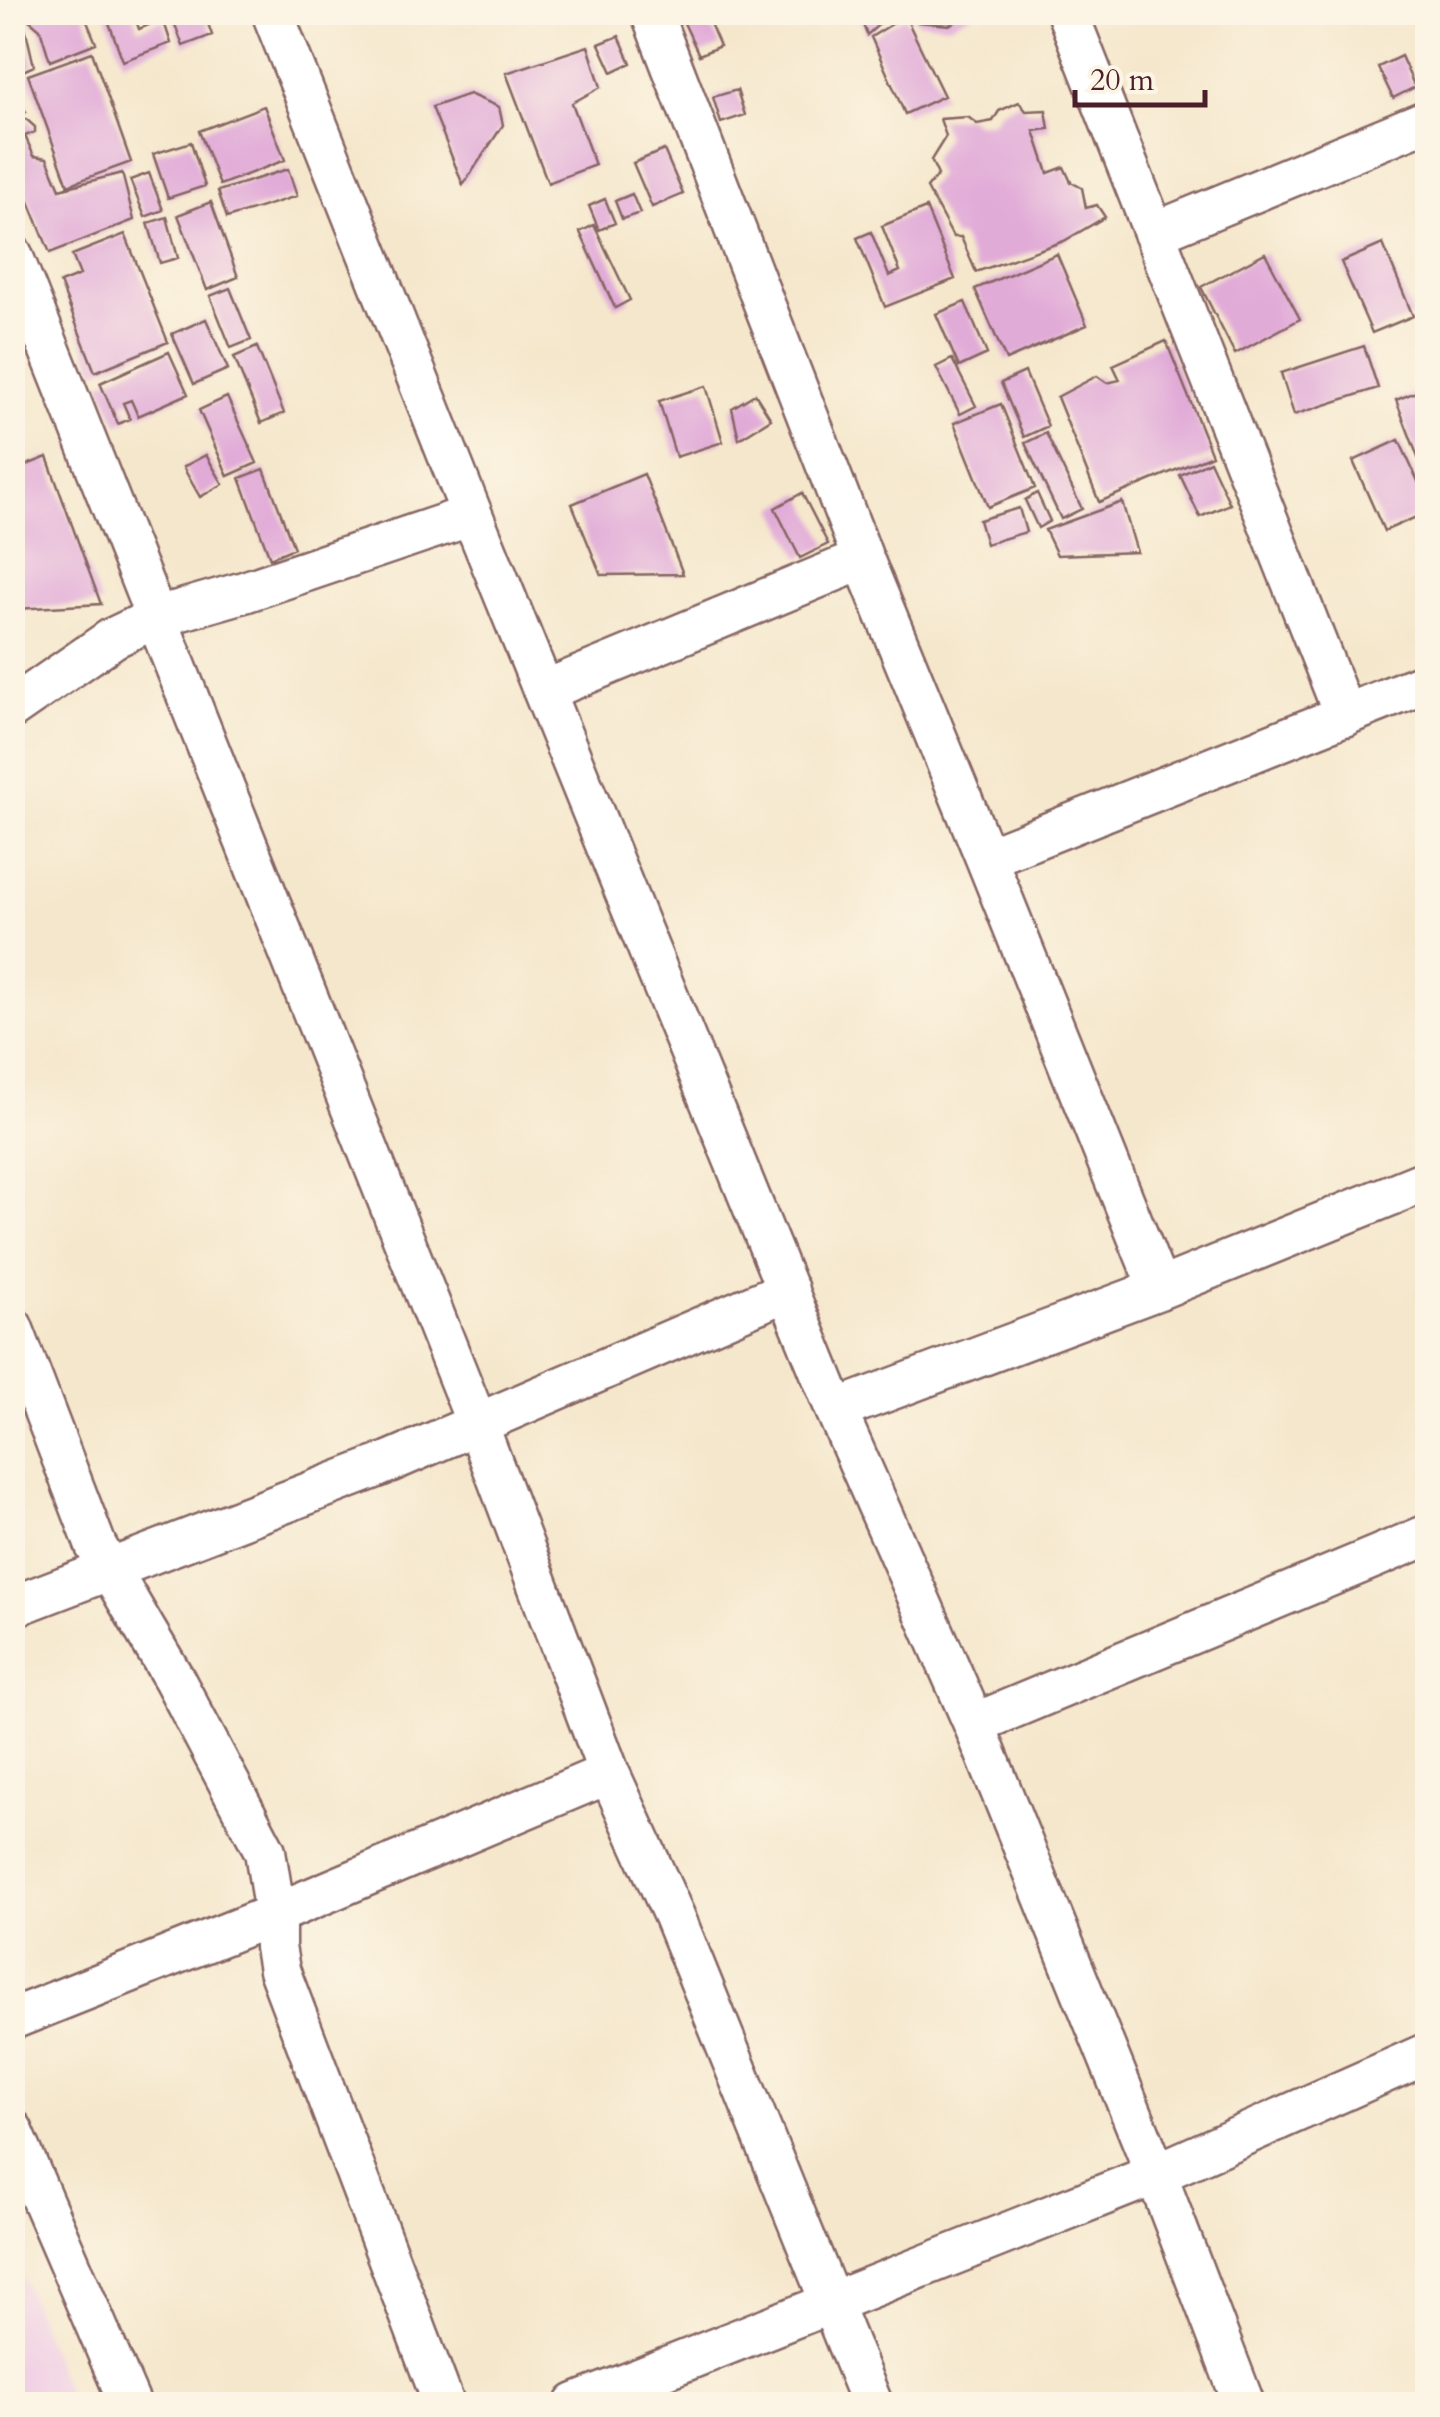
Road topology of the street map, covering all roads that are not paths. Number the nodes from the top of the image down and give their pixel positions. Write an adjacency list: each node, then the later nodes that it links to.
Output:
1 (272, 12): 7 (street)
2 (651, 12): 8 (street)
3 (1067, 12): 5 (street)
4 (1428, 120): 5 (street)
5 (1154, 233): 13 (street)
6 (12, 255): 9 (street)
7 (472, 515): 9 (street); 11 (street)
8 (862, 559): 11 (street); 14 (street)
9 (157, 617): 12 (street); 20 (street)
10 (1428, 682): 13 (street)
11 (544, 691): 16 (street)
12 (12, 708)
13 (1345, 716): 14 (street)
14 (986, 858): 17 (street)
15 (1428, 1180): 17 (street)
16 (788, 1290): 19 (street); 20 (street)
17 (1159, 1290): 19 (street)
18 (12, 1327): 22 (street)
19 (836, 1410): 24 (street)
20 (478, 1426): 22 (street); 25 (street)
21 (1428, 1535): 24 (street)
22 (109, 1570): 23 (street); 26 (street)
23 (12, 1607)
24 (974, 1724): 30 (street)
25 (609, 1773): 26 (street); 31 (street)
26 (275, 1914): 27 (street); 33 (street)
27 (12, 2019)
28 (1428, 2053): 30 (street)
29 (12, 2130): 32 (street)
30 (1156, 2174): 31 (street); 36 (street)
31 (832, 2304): 34 (street); 35 (street)
32 (130, 2404)
33 (444, 2404)
34 (576, 2404)
35 (872, 2404)
36 (1244, 2404)

